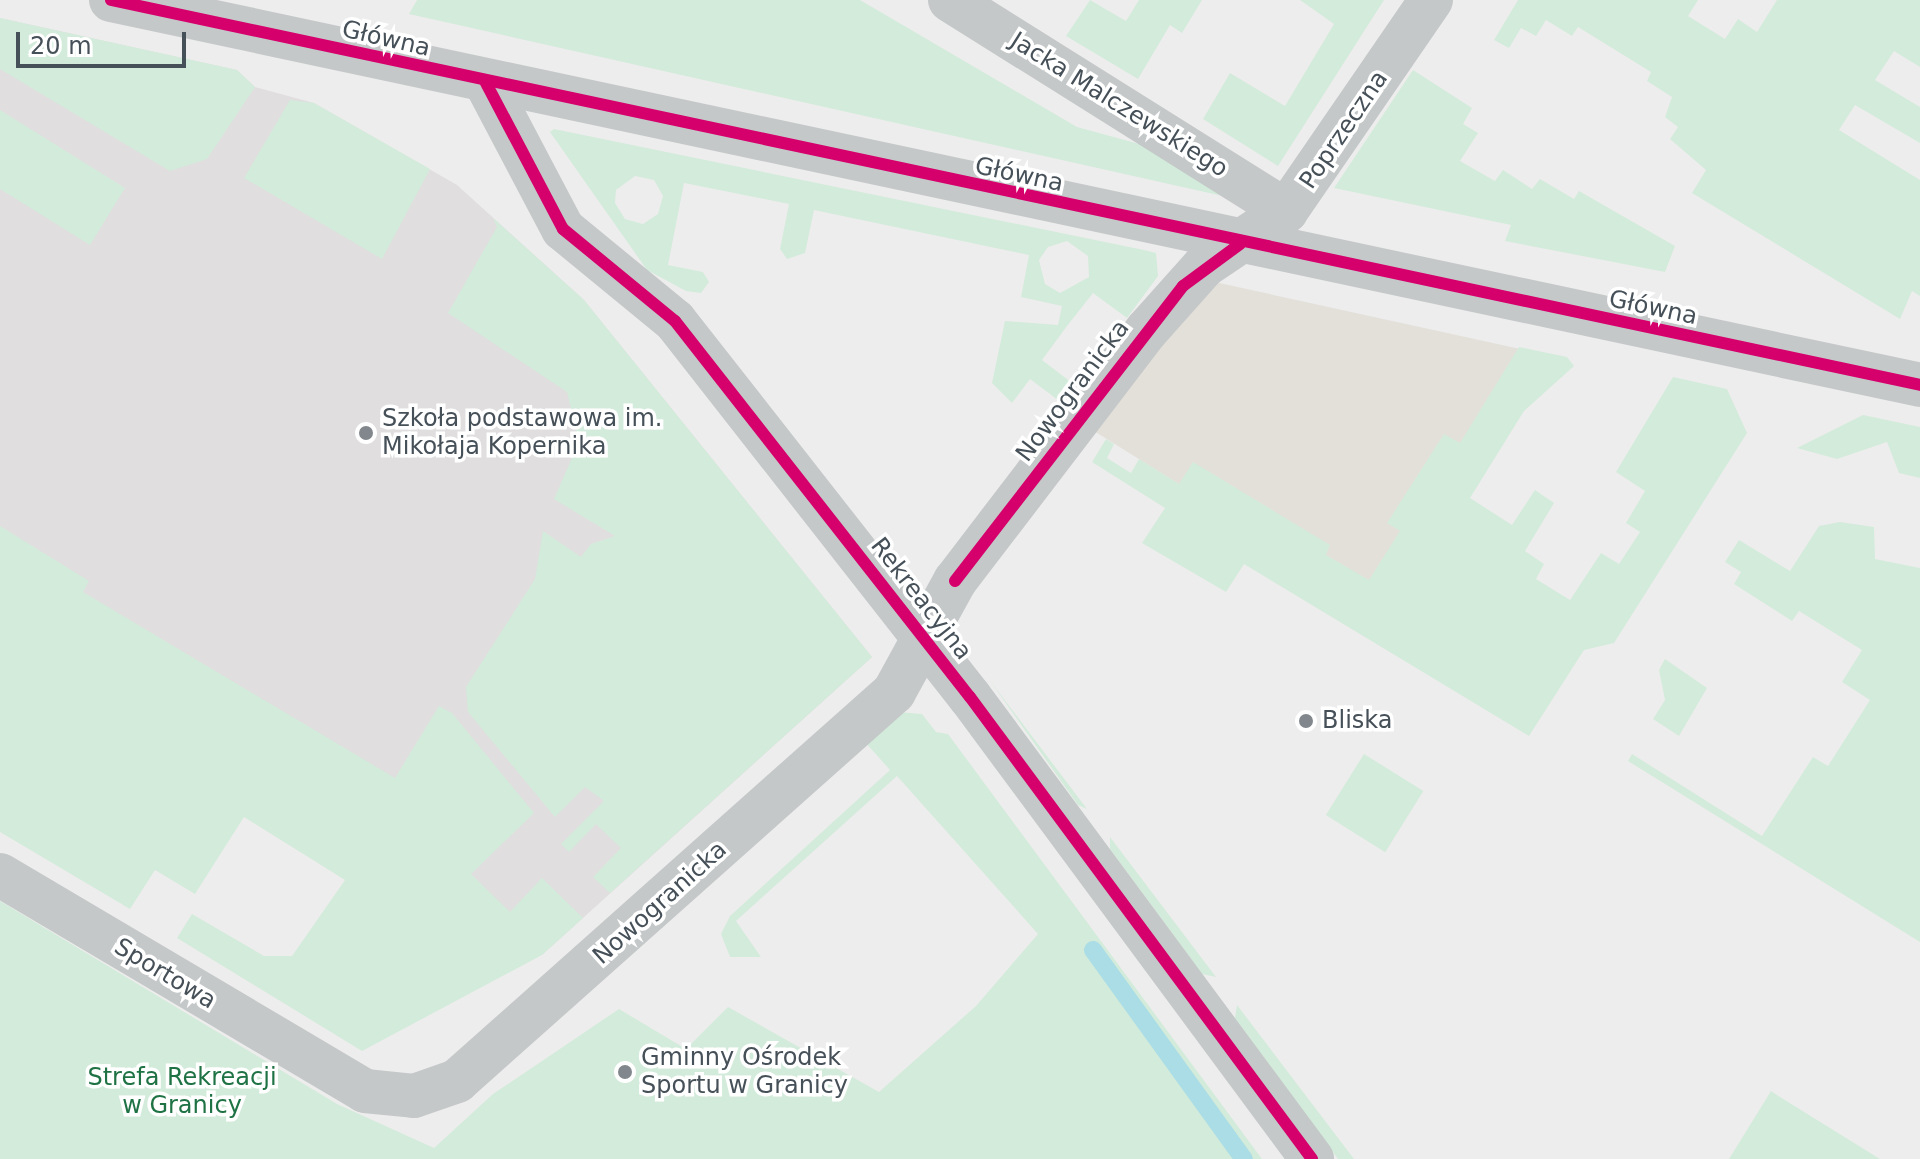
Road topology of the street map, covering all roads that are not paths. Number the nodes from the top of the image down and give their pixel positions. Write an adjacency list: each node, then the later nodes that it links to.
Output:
1 (111, 0): 4 (street, Główna)
2 (950, 0): 5 (street, Jacka Malczewskiego)
3 (1431, 0): 5 (street, Poprzeczna)
4 (486, 83): 6 (street, Główna); 8 (street, Rekreacyjna)
5 (1286, 211): 6 (street, Poprzeczna)
6 (1240, 244): 7 (street, Główna); 8 (street, Nowogranicka)
7 (1920, 385)
8 (924, 640): 10 (street, Nowogranicka); 11 (street, Rekreacyjna)
9 (0, 875): 10 (street, Sportowa)
10 (329, 1074)
11 (1312, 1159)

